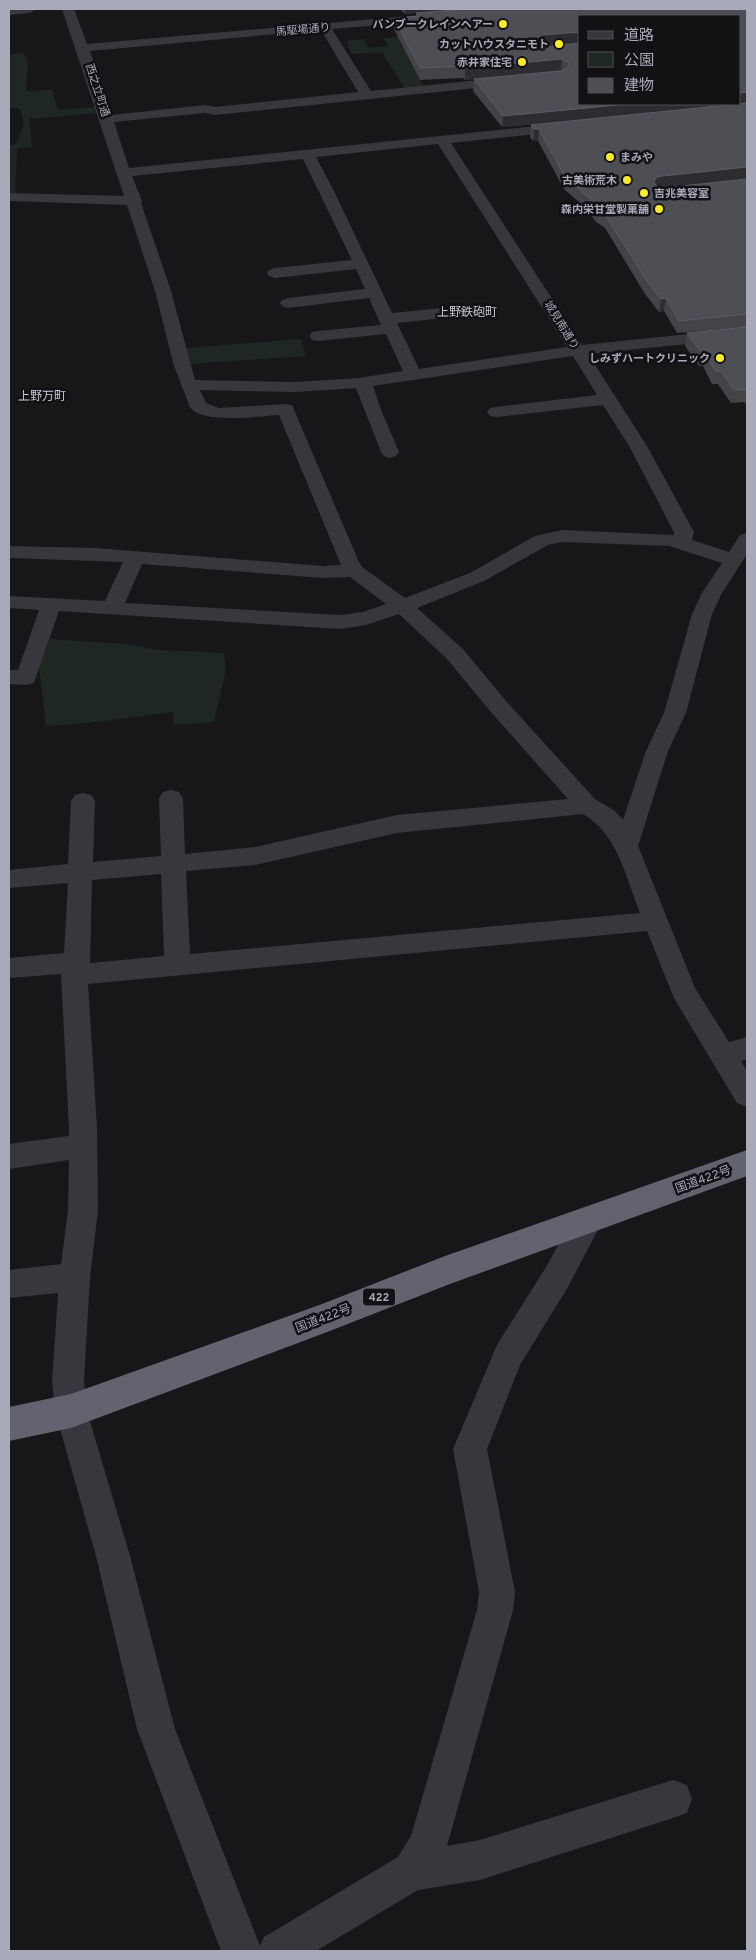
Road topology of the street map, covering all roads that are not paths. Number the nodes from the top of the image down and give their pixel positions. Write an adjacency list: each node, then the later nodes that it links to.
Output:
1 (30, 9): 3 (street)
2 (68, 9): 6 (street, 西之立町通)
3 (9, 11)
4 (445, 16): 5 (street, 馬駆場通り)
5 (325, 27): 6 (street, 馬駆場通り); 8 (street)
6 (84, 48): 9 (street, 西之立町通)
7 (519, 80): 8 (street)
8 (367, 96): 9 (street)
9 (107, 119): 13 (street, 西之立町通)
10 (583, 125): 11 (street)
11 (442, 140): 12 (street); 24 (street, 城見南通り)
12 (308, 154): 13 (street); 16 (street)
13 (124, 173): 15 (street, 西之立町通)
14 (9, 197): 15 (street)
15 (135, 201): 27 (street, 西之立町通)
16 (361, 264): 17 (street); 18 (street)
17 (274, 273)
18 (374, 293): 19 (street); 21 (street)
19 (288, 303)
20 (472, 310): 21 (street)
21 (389, 324): 23 (street); 25 (street)
22 (747, 333): 24 (street)
23 (318, 336)
24 (578, 350): 25 (street); 28 (street, 城見南通り)
25 (413, 375): 26 (street)
26 (363, 382): 27 (street); 30 (street)
27 (190, 385): 36 (street, 西之立町通)
28 (609, 399): 29 (street); 32 (street, 城見南通り)
29 (496, 412)
30 (390, 452)
31 (747, 539): 35 (street)
32 (682, 542): 35 (street); 39 (street)
33 (9, 552): 34 (street)
34 (135, 558): 36 (street); 40 (street)
35 (734, 560): 45 (street)
36 (355, 571): 39 (street)
37 (9, 602): 38 (street)
38 (51, 605): 40 (street); 41 (street)
39 (402, 606): 40 (street); 44 (street)
40 (112, 609)
41 (9, 677)
42 (170, 798): 46 (street)
43 (83, 801): 47 (street)
44 (587, 805): 45 (street); 46 (street)
45 (626, 846): 49 (street)
46 (173, 864): 47 (street); 50 (street)
47 (80, 873): 48 (street); 52 (street)
48 (9, 879)
49 (655, 921): 50 (street); 53 (street)
50 (178, 965): 52 (street)
51 (9, 968): 52 (street)
52 (76, 968): 55 (street)
53 (735, 1052): 54 (street)
54 (747, 1095)
55 (83, 1146): 56 (street); 59 (street)
56 (9, 1156)
57 (747, 1163): 58 (highway, 国道422号 / 422)
58 (587, 1222): 61 (highway, 国道422号 / 422); 64 (street)
59 (76, 1278): 60 (street); 61 (street)
60 (9, 1284)
61 (71, 1411): 62 (highway, 国道422号 / 422); 65 (street)
62 (9, 1424)
63 (673, 1799): 64 (street)
64 (412, 1871): 66 (street)
65 (242, 1951)
66 (278, 1951)

